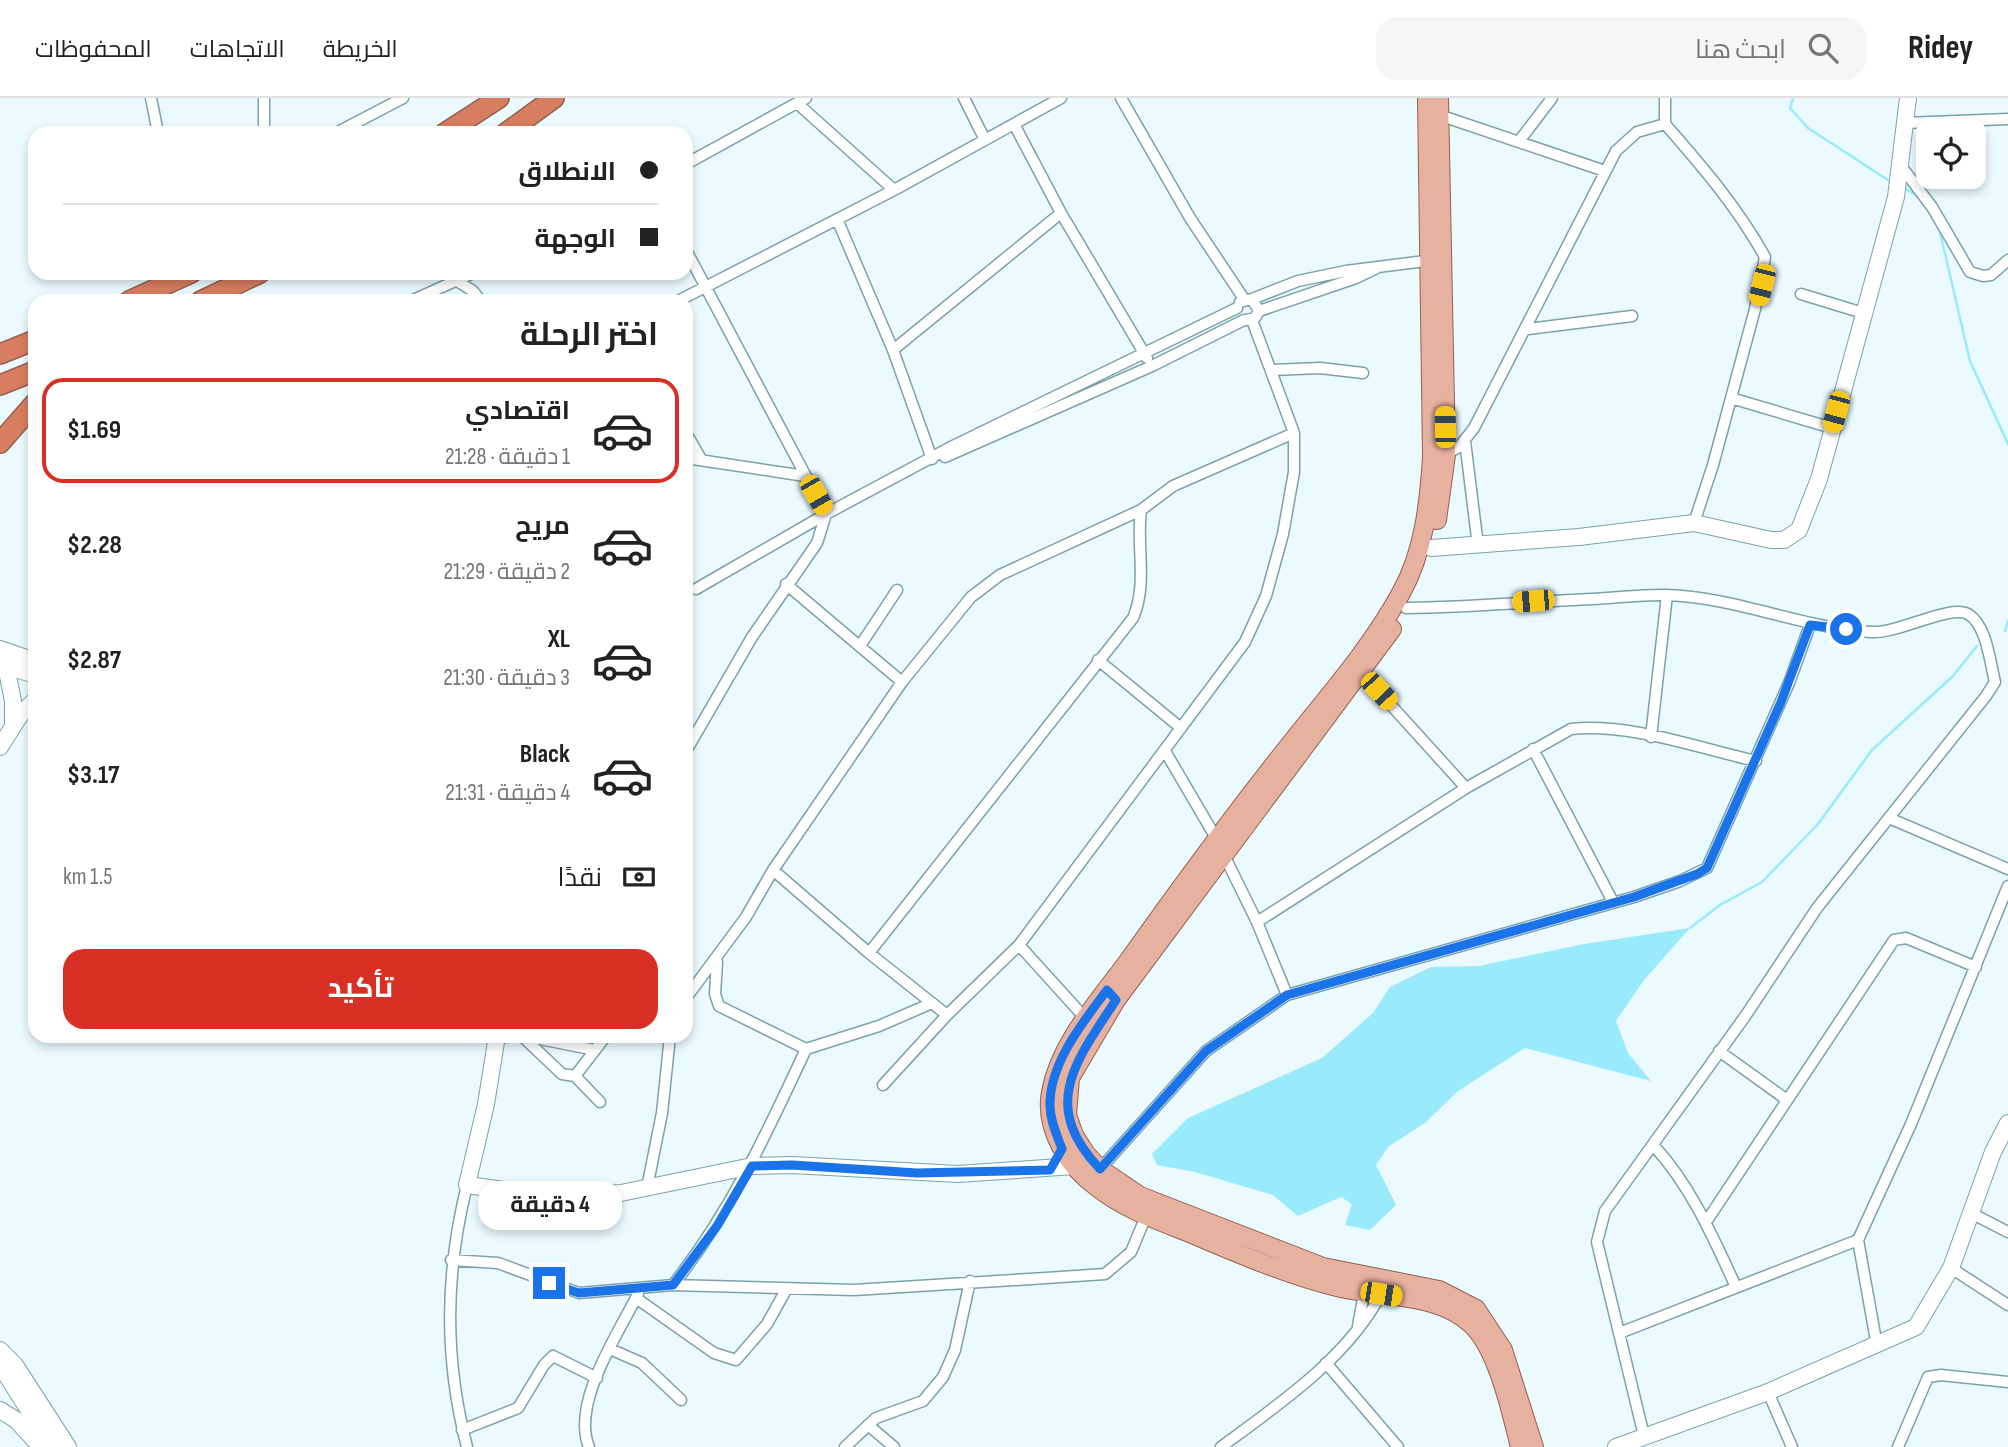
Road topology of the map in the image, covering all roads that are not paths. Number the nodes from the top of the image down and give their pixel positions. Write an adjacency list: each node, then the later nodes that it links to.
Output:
1 (151, 98): 19 (street)
2 (264, 98): 20 (street)
3 (403, 98): 21 (street)
4 (499, 98): 22 (highway)
5 (554, 98): 23 (highway)
6 (964, 98): 24 (street)
7 (1061, 98): 17 (street)
8 (1121, 98): 46 (street)
9 (1427, 98): 32 (main road)
10 (1552, 98): 25 (street)
11 (1665, 98): 18 (street)
12 (1908, 98): 16 (street)
13 (802, 101): 26 (street); 29 (street)
14 (1439, 106): 25 (street); 32 (main road)
15 (2008, 119): 16 (street)
16 (1905, 123): 27 (street)
17 (1014, 124): 24 (street); 30 (street)
18 (1665, 124): 28 (street); 60 (street)
19 (157, 126)
20 (264, 126)
21 (349, 126)
22 (456, 126)
23 (516, 126)
24 (985, 140): 29 (street)
25 (1520, 141): 28 (street)
26 (693, 160)
27 (1901, 166): 33 (street); 47 (street)
28 (1605, 171): 50 (street)
29 (894, 190): 31 (street)
30 (1061, 213): 52 (street); 54 (street)
31 (837, 219): 39 (street); 52 (street)
32 (1435, 260): 35 (street); 67 (main road)
33 (2008, 260)
34 (693, 264): 39 (street)
35 (1377, 268): 46 (street); 49 (street)
36 (176, 280): 40 (highway)
37 (245, 280): 41 (highway)
38 (457, 281): 42 (street); 43 (street)
39 (705, 287): 44 (street); 71 (street)
40 (144, 294)
41 (216, 294)
42 (427, 294)
43 (475, 294)
44 (692, 294)
45 (1801, 294): 47 (street)
46 (1244, 302): 49 (street); 49 (street); 54 (street)
47 (1863, 313): 62 (street)
48 (1632, 316): 50 (street)
49 (1252, 317): 55 (street); 56 (street)
50 (1528, 329): 64 (street)
51 (28, 343): 53 (highway)
52 (893, 350): 69 (street)
53 (0, 354)
54 (1145, 354): 55 (street); 69 (street)
55 (1152, 366): 69 (street)
56 (1272, 370): 57 (street); 63 (street)
57 (1363, 373)
58 (28, 374): 59 (highway)
59 (0, 385)
60 (1731, 398): 62 (street); 74 (street)
61 (28, 411): 65 (highway)
62 (1832, 428): 74 (street)
63 (1294, 433): 72 (street); 95 (street)
64 (1465, 441): 67 (street); 75 (street)
65 (0, 443)
66 (693, 446): 70 (street)
67 (1439, 456): 76 (main road); 104 (main road)
68 (693, 459): 70 (street)
69 (932, 459): 73 (street)
70 (701, 460): 71 (street)
71 (805, 476): 73 (street)
72 (1141, 510): 86 (street); 90 (street)
73 (826, 513): 77 (street); 78 (street)
74 (1694, 523): 75 (street)
75 (1478, 546): 76 (street)
76 (1431, 548): 81 (main road)
77 (786, 584): 83 (street); 97 (street)
78 (696, 589)
79 (897, 590): 83 (street)
80 (1667, 595): 81 (street); 82 (street); 96 (street)
81 (1406, 608): 88 (main road)
82 (1810, 625): 91 (street); 101 (street)
83 (860, 646): 90 (street)
84 (0, 649): 85 (street)
85 (28, 658)
86 (1098, 660): 95 (street); 111 (street)
87 (3, 665): 89 (street); 94 (street)
88 (1362, 672): 102 (street); 104 (main road)
89 (28, 673)
90 (902, 681): 106 (street)
91 (1995, 682): 92 (street); 103 (street)
92 (2008, 683)
93 (28, 708): 94 (street)
94 (13, 726): 98 (street)
95 (1181, 728): 100 (street)
96 (1651, 737): 99 (street); 101 (street)
97 (693, 738)
98 (0, 747)
99 (1533, 749): 102 (street); 108 (street)
100 (1165, 751): 104 (street); 110 (street)
101 (1756, 761): 108 (street)
102 (1466, 788): 109 (street)
103 (1889, 818): 105 (street); 127 (street)
104 (1219, 845): 109 (street); 115 (main road)
105 (2008, 869)
106 (773, 870): 111 (street); 112 (street)
107 (2008, 886): 113 (street)
108 (1613, 902): 116 (street)
109 (1257, 922): 116 (street)
110 (1019, 945): 118 (street); 119 (street)
111 (869, 953): 117 (street)
112 (717, 960): 114 (street); 125 (street)
113 (1976, 967): 130 (street); 145 (street)
114 (693, 989)
115 (1112, 995): 119 (main road); 137 (main road)
116 (1287, 995): 137 (street)
117 (932, 1003): 118 (street); 125 (street)
118 (947, 1015): 129 (street)
119 (1086, 1019): 134 (main road)
120 (496, 1043): 139 (street)
121 (531, 1043): 128 (street)
122 (560, 1043): 126 (street)
123 (600, 1043): 126 (street)
124 (669, 1043): 140 (street)
125 (806, 1049): 135 (street)
126 (595, 1050): 128 (street)
127 (1719, 1051): 130 (street); 133 (street)
128 (575, 1076): 131 (street)
129 (883, 1085)
130 (1787, 1100): 143 (street)
131 (600, 1102)
132 (2007, 1128): 141 (street)
133 (1654, 1146): 143 (street); 156 (street)
134 (1062, 1149): 136 (main road); 138 (street)
135 (752, 1166): 138 (street); 140 (street); 149 (street)
136 (1074, 1166): 138 (street); 142 (main road)
137 (1100, 1169): 150 (main road)
138 (1050, 1170)
139 (467, 1185): 140 (street); 146 (street)
140 (647, 1188)
141 (1971, 1213): 144 (street); 147 (street)
142 (1146, 1216): 148 (street); 150 (main road)
143 (1706, 1222): 151 (street)
144 (2008, 1232)
145 (1858, 1240): 151 (street); 157 (street)
146 (451, 1260): 153 (street); 170 (street)
147 (1951, 1268): 154 (street); 157 (street)
148 (970, 1281): 152 (street); 169 (street)
149 (673, 1285): 152 (street); 153 (street)
150 (1375, 1286): 155 (street); 155 (street); 181 (main road); 182 (main road)
151 (1735, 1287): 156 (street)
152 (786, 1290): 153 (street)
153 (638, 1294): 158 (street)
154 (2008, 1305)
155 (1359, 1326): 160 (street)
156 (1622, 1332): 171 (street)
157 (1877, 1346): 164 (street)
158 (610, 1349): 162 (street); 166 (street)
159 (0, 1350): 174 (street)
160 (1326, 1363): 179 (street); 180 (street)
161 (0, 1365): 165 (street)
162 (597, 1378): 170 (street); 176 (street)
163 (2008, 1382): 185 (street)
164 (1768, 1392): 171 (street); 184 (street)
165 (21, 1394): 167 (street); 173 (street)
166 (681, 1400)
167 (0, 1404)
168 (0, 1410): 172 (street)
169 (868, 1426): 177 (street); 178 (street)
170 (462, 1430): 175 (street)
171 (1644, 1436): 183 (street)
172 (41, 1447)
173 (52, 1447)
174 (68, 1447)
175 (467, 1447)
176 (589, 1447)
177 (845, 1447)
178 (894, 1447)
179 (1221, 1447)
180 (1398, 1447)
181 (1520, 1447)
182 (1534, 1447)
183 (1616, 1447)
184 (1792, 1447)
185 (1898, 1447)

